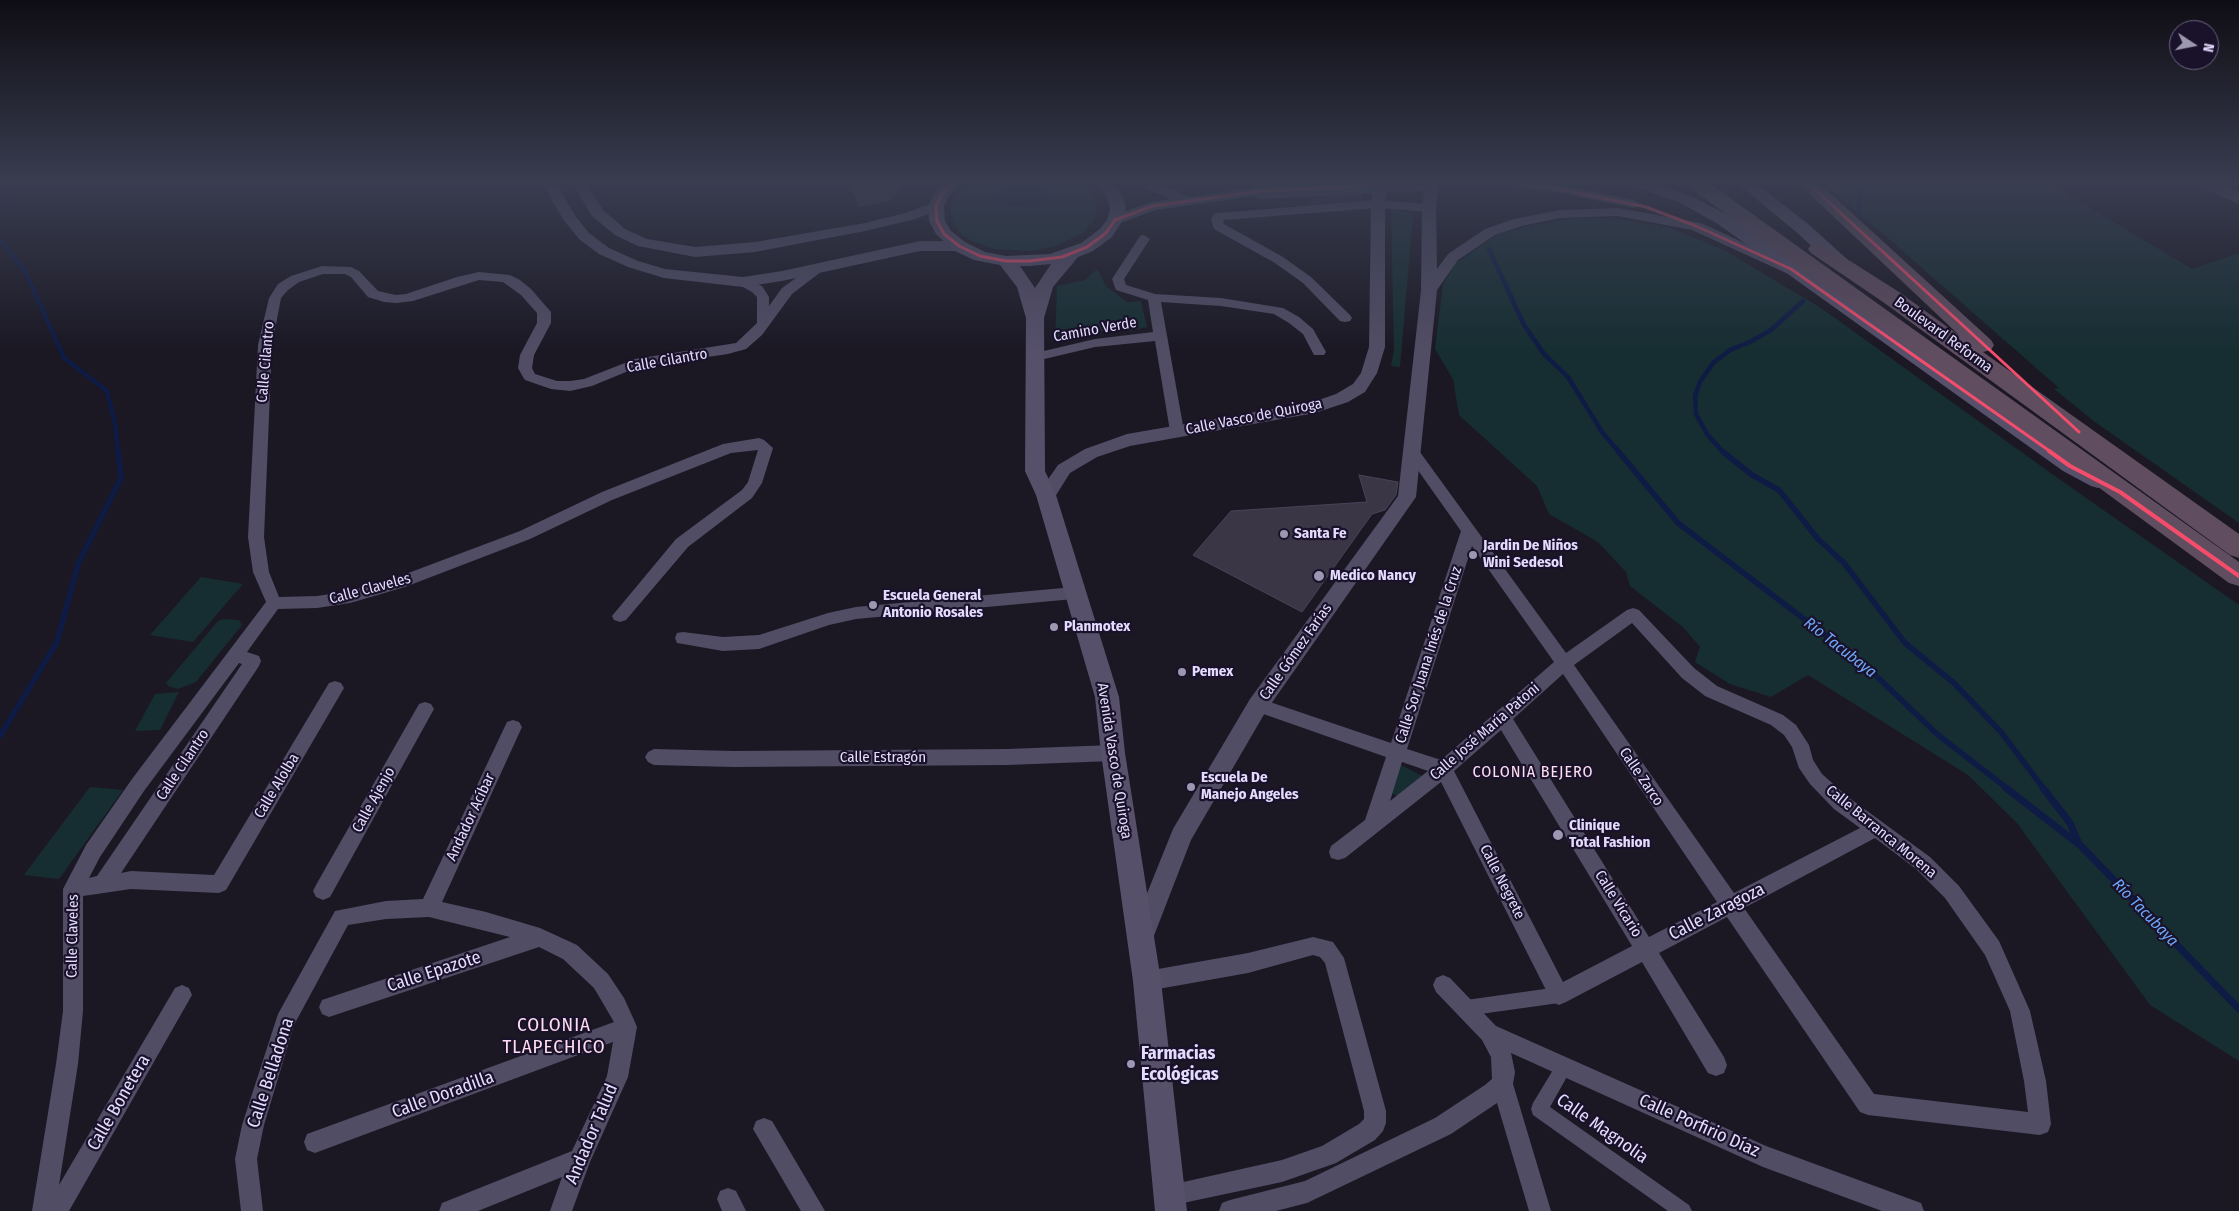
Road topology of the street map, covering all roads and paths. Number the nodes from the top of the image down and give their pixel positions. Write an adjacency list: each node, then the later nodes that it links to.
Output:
1 (1144, 239): 27 (street)
2 (589, 240): 25 (street)
3 (636, 240): 4 (street)
4 (790, 240)
5 (882, 240): 20 (street)
6 (951, 240): 18 (main road)
7 (1099, 240): 19 (main road)
8 (1242, 240): 29 (street)
9 (1378, 240): 35 (street, Calle Vasco de Quiroga)
10 (1429, 240): 26 (street, Calle Gómez Farías)
11 (1479, 240): 26 (street)
12 (1725, 240): 24 (street)
13 (1750, 240): 24 (main road)
14 (1776, 240): 37 (highway)
15 (1804, 240): 22 (highway, Boulevard Reforma)
16 (1815, 240): 22 (main road)
17 (1869, 240): 34 (highway)
18 (959, 246): 20 (street); 21 (main road)
19 (1072, 254): 21 (main road); 28 (main road, Avenida Vasco de Quiroga)
20 (871, 256): 23 (street)
21 (1006, 261): 28 (main road, Avenida Vasco de Quiroga)
22 (1841, 263): 34 (highway, Boulevard Reforma)
23 (818, 268): 25 (street); 30 (street, Calle Cilantro)
24 (1791, 270): 37 (main road)
25 (744, 282): 30 (street)
26 (1429, 290): 36 (street, Calle Gómez Farías)
27 (1154, 298): 31 (street); 32 (street)
28 (1035, 318): 33 (main road, Avenida Vasco de Quiroga)
29 (1345, 318)
30 (763, 322): 43 (street, Calle Cilantro)
31 (1159, 336): 33 (street, Camino Verde); 35 (street)
32 (1318, 352)
33 (1036, 357): 38 (main road, Avenida Vasco de Quiroga)
34 (2076, 430): 40 (highway, Boulevard Reforma)
35 (1177, 431): 38 (street, Calle Vasco de Quiroga)
36 (1412, 452): 39 (street, Calle Zarco); 50 (street, Calle Gómez Farías)
37 (2120, 492): 41 (highway)
38 (1046, 495): 42 (main road, Avenida Vasco de Quiroga)
39 (1469, 530): 48 (street, Calle Zarco); 54 (street, Calle Sor Juana Inés de la Cruz)
40 (2239, 548)
41 (2239, 576)
42 (1074, 594): 46 (street); 55 (main road, Avenida Vasco de Quiroga)
43 (274, 603): 45 (street, Calle Claveles); 47 (street, Calle Claveles)
44 (1633, 614): 48 (street, Calle José María Patoni); 59 (street, Calle Barranca Morena)
45 (620, 616)
46 (683, 638)
47 (234, 655): 61 (street, Calle Cilantro); 62 (street, Calle Claveles)
48 (1564, 663): 52 (street, Calle José María Patoni); 64 (street, Calle Zarco)
49 (335, 688): 61 (street, Calle Alolba)
50 (1258, 705): 54 (street); 67 (street, Calle Gómez Farías)
51 (425, 709): 63 (street, Calle Ajenjo)
52 (1503, 718): 57 (street, Calle José María Patoni); 68 (street, Calle Vicario)
53 (513, 727): 65 (street, Andador Acíbar)
54 (1398, 752): 57 (street); 58 (street, Calle Sor Juana Inés de la Cruz)
55 (1113, 753): 56 (street, Calle Estragón); 67 (main road, Avenida Vasco de Quiroga)
56 (654, 757)
57 (1444, 769): 58 (street, Calle José María Patoni); 71 (street, Calle Negrete)
58 (1373, 824): 60 (street, Calle José María Patoni)
59 (1875, 829): 64 (street, Calle Zaragoza); 80 (street, Calle Barranca Morena)
60 (1338, 852)
61 (102, 884): 62 (street)
62 (73, 889): 85 (street, Calle Claveles)
63 (323, 891)
64 (1730, 906): 68 (street, Calle Zaragoza); 80 (street, Calle Zarco)
65 (429, 908): 66 (street); 87 (street, Calle Belladona)
66 (540, 937): 73 (street, Calle Epazote); 75 (street)
67 (1141, 938): 69 (main road, Avenida Vasco de Quiroga)
68 (1646, 948): 71 (street, Calle Zaragoza); 77 (street, Calle Vicario)
69 (1147, 981): 84 (main road, Avenida Vasco de Quiroga); 84 (street)
70 (1443, 985): 74 (street, Calle Porfirio Díaz)
71 (1559, 994): 74 (street)
72 (182, 995): 86 (street, Calle Bonetera)
73 (329, 1007)
74 (1466, 1008): 76 (street, Calle Porfirio Díaz)
75 (627, 1027): 82 (street, Calle Doradilla); 83 (street, Andador Talud)
76 (1489, 1033): 78 (street, Calle Porfirio Díaz); 79 (street, Calle Porfirio Díaz)
77 (1716, 1065)
78 (1565, 1066): 93 (street, Calle Magnolia); 94 (street, Calle Porfirio Díaz)
79 (1502, 1084): 91 (street); 92 (street, Calle Porfirio Díaz)
80 (1868, 1104)
81 (764, 1129): 90 (street)
82 (315, 1142)
83 (580, 1158): 88 (street); 89 (street, Andador Talud)
84 (1170, 1203)
85 (43, 1211)
86 (56, 1211)
87 (252, 1211)
88 (450, 1211)
89 (561, 1211)
90 (814, 1211)
91 (1230, 1211)
92 (1540, 1211)
93 (1683, 1211)
94 (1913, 1211)

